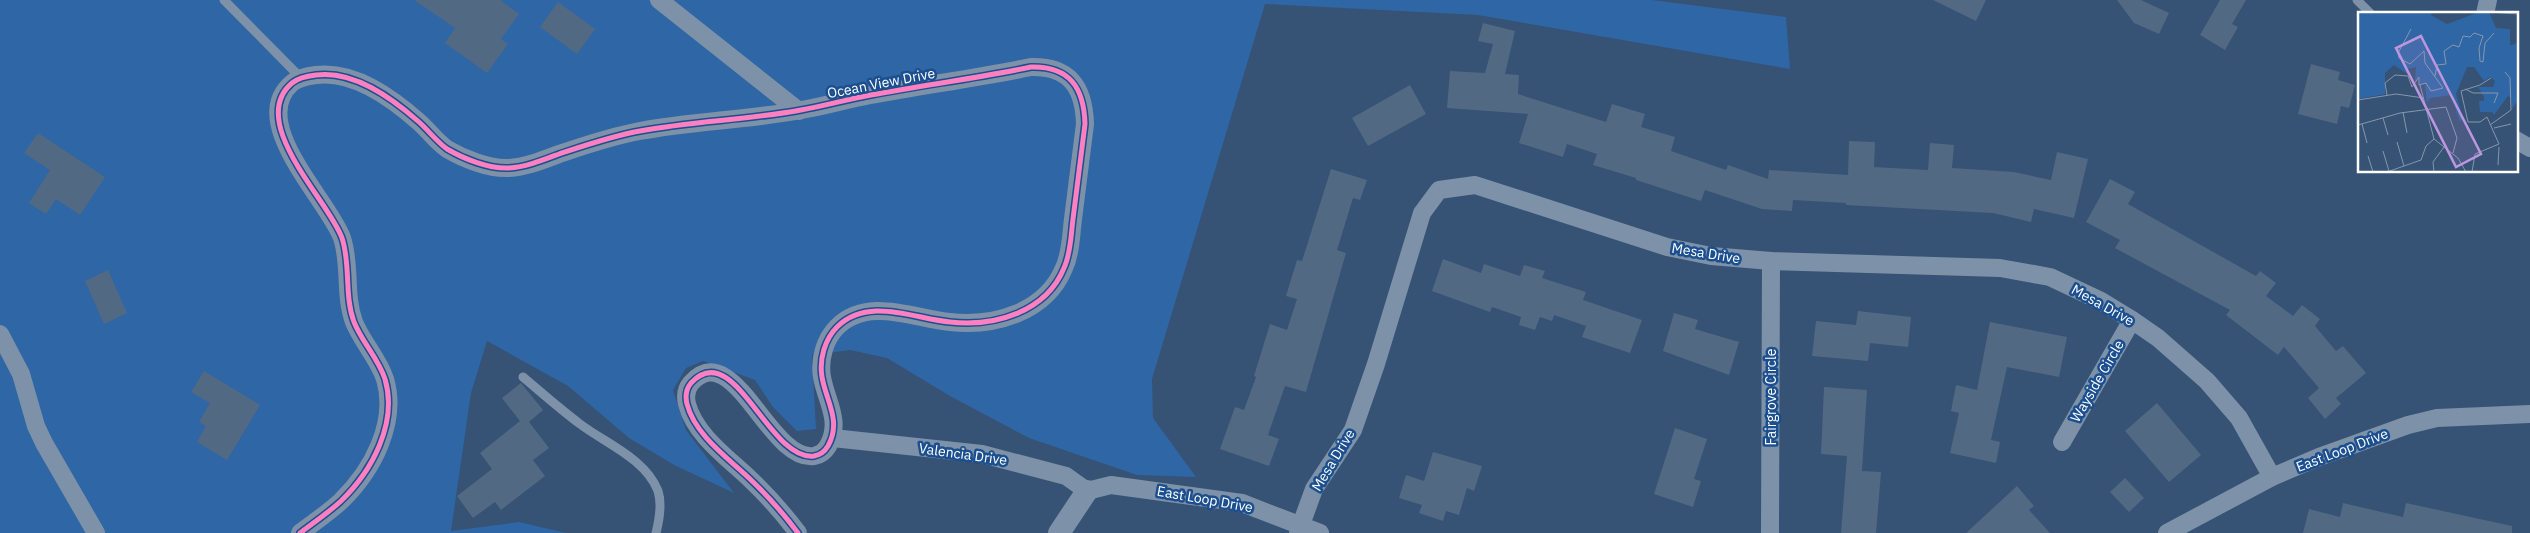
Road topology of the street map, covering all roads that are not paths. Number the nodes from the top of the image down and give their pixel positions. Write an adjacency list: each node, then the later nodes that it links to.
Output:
1 (224, 0): 5 (lane)
2 (659, 0): 6 (street)
3 (2357, 0): 4 (lane)
4 (2369, 12)
5 (301, 78): 6 (street, Ocean View Drive); 21 (street)
6 (799, 111): 14 (street, Ocean View Drive)
7 (2518, 141): 8 (street)
8 (2530, 148)
9 (1771, 261): 10 (street, Mesa Drive); 18 (street, Mesa Drive); 19 (street, Fairgrove Circle)
10 (2132, 320): 15 (street, Wayside Circle); 16 (street, Mesa Drive)
11 (0, 334): 20 (street)
12 (523, 377): 22 (lane)
13 (2530, 414): 16 (street, East Loop Drive)
14 (833, 438): 17 (street, Valencia Drive); 23 (street)
15 (2062, 442)
16 (2272, 478): 26 (street, East Loop Drive)
17 (1087, 491): 18 (street, East Loop Drive); 24 (street)
18 (1300, 529): 25 (street, East Loop Drive)
19 (1770, 532)
20 (96, 533)
21 (300, 533)
22 (656, 533)
23 (798, 533)
24 (1059, 533)
25 (1320, 533)
26 (2167, 533)

